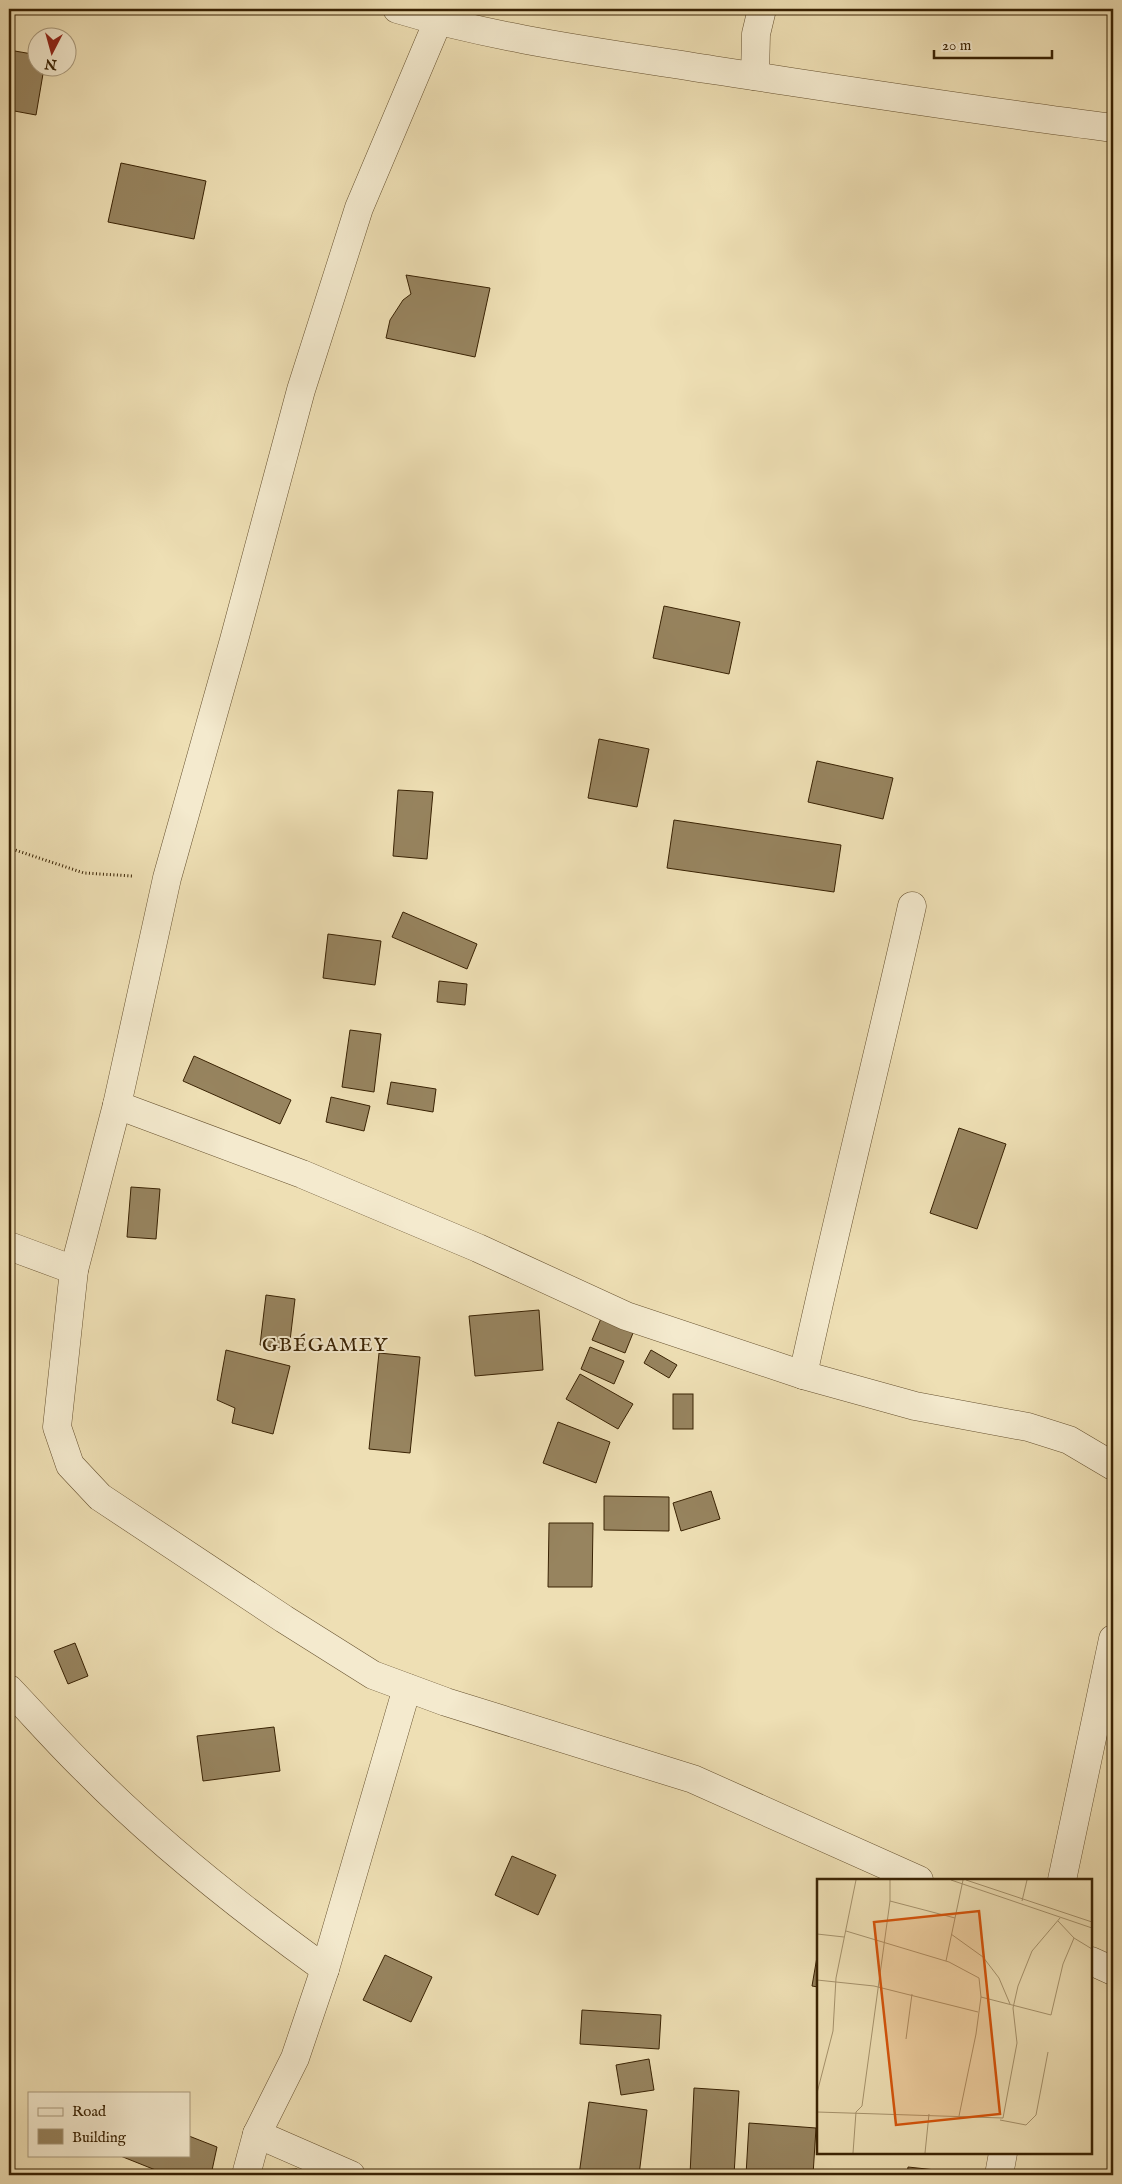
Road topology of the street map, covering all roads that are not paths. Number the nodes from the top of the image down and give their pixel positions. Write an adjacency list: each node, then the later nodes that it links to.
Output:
1 (397, 9): 3 (street)
2 (762, 9): 4 (street)
3 (438, 21): 4 (street); 7 (street)
4 (755, 76): 5 (street)
5 (1113, 128)
6 (912, 906): 10 (street)
7 (118, 1105): 9 (street); 10 (street)
8 (9, 1246): 9 (street)
9 (74, 1270): 13 (street)
10 (803, 1376): 11 (street)
11 (1113, 1466)
12 (1113, 1639): 16 (street)
13 (407, 1688): 15 (street); 18 (street)
14 (9, 1689): 18 (street)
15 (917, 1879)
16 (1062, 1879)
17 (1092, 1962): 19 (street)
18 (325, 1970): 20 (street)
19 (1113, 1971)
20 (257, 2134): 22 (street); 23 (street)
21 (1003, 2154): 24 (street)
22 (246, 2175)
23 (351, 2175)
24 (998, 2175)

